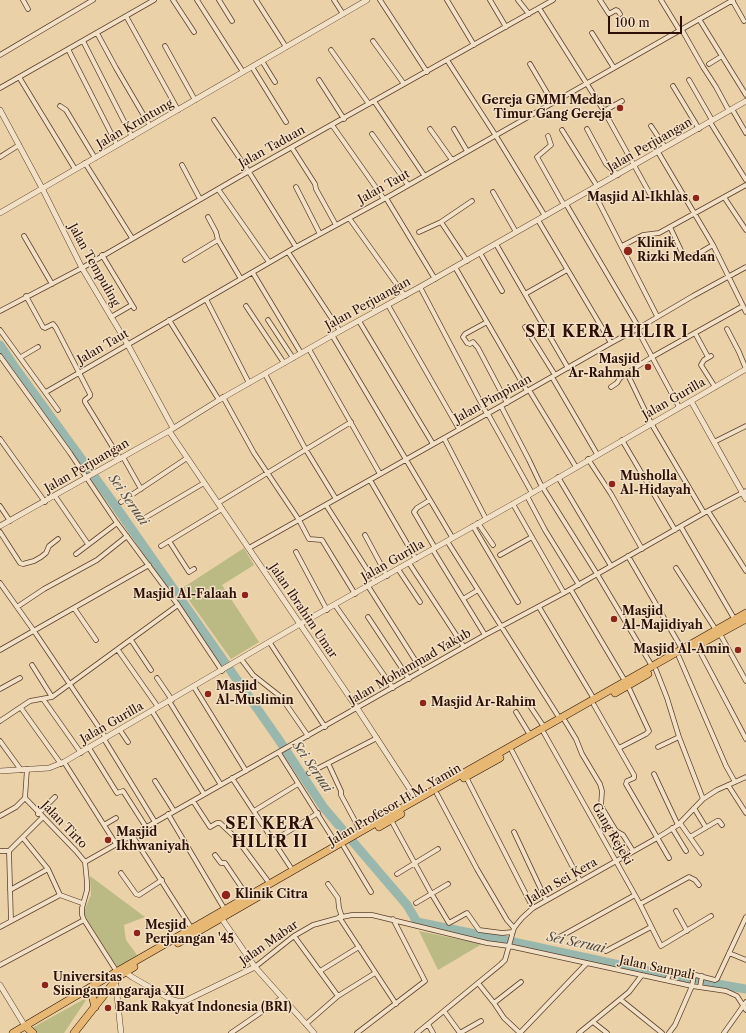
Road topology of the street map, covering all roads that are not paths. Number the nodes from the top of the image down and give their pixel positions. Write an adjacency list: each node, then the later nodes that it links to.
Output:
1 (23, 0): 22 (street)
2 (93, 0): 42 (street)
3 (154, 0): 26 (street)
4 (173, 0): 32 (street)
5 (197, 0): 50 (street)
6 (219, 0): 28 (street)
7 (256, 0): 39 (street)
8 (334, 0): 23 (street)
9 (367, 0): 19 (street, Jalan Kruntung)
10 (380, 0): 51 (street)
11 (447, 0): 37 (street)
12 (490, 0): 30 (street)
13 (518, 0): 24 (street)
14 (553, 0): 21 (street, Jalan Taduan)
15 (600, 0): 25 (street)
16 (661, 0): 31 (street)
17 (721, 0): 20 (street)
18 (732, 0): 20 (street, Jalan Taut); 29 (street)
19 (359, 2): 23 (street, Jalan Kruntung)
20 (724, 5): 27 (street, Jalan Taut)
21 (539, 8): 24 (street, Jalan Taduan); 56 (street)
22 (28, 9)
23 (344, 14): 39 (street, Jalan Kruntung)
24 (529, 14): 30 (street, Jalan Taduan)
25 (620, 14)
26 (126, 16): 33 (street); 69 (street)
27 (699, 19): 31 (street, Jalan Taut); 43 (street)
28 (232, 21)
29 (744, 21)
30 (506, 27): 37 (street, Jalan Taduan)
31 (681, 30): 49 (street, Jalan Taut); 70 (street)
32 (194, 32)
33 (97, 33): 35 (street); 77 (street)
34 (592, 33): 49 (street)
35 (83, 41): 40 (street); 88 (street)
36 (373, 41): 57 (street)
37 (474, 45): 44 (street, Jalan Taduan)
38 (165, 46): 61 (street)
39 (286, 47): 45 (street, Jalan Kruntung)
40 (68, 49): 52 (street); 90 (street)
41 (331, 50): 66 (street)
42 (0, 55)
43 (722, 56): 47 (street); 60 (street)
44 (447, 60): 51 (street, Jalan Taduan); 86 (street)
45 (262, 61): 48 (street, Jalan Kruntung); 55 (street)
46 (530, 64): 65 (street)
47 (708, 64)
48 (252, 67): 50 (street, Jalan Kruntung); 75 (street)
49 (614, 68): 56 (street, Jalan Taut)
50 (243, 72): 61 (street, Jalan Kruntung)
51 (427, 72): 57 (street, Jalan Taduan)
52 (19, 77): 59 (street); 101 (street)
53 (319, 80): 72 (street)
54 (689, 80): 74 (street)
55 (275, 82)
56 (587, 83): 65 (street, Jalan Taut); 71 (street)
57 (404, 84): 64 (street, Jalan Taduan)
58 (673, 86): 80 (street)
59 (0, 88)
60 (746, 95)
61 (195, 100): 69 (street, Jalan Kruntung)
62 (622, 101): 71 (street)
63 (746, 101): 70 (street, Jalan Perjuangan)
64 (374, 102): 66 (street, Jalan Taduan); 103 (street)
65 (553, 103): 86 (street, Jalan Taut)
66 (369, 104): 72 (street, Jalan Taduan)
67 (60, 106): 96 (street)
68 (0, 110): 89 (street, Jalan Tempuling)
69 (178, 110): 77 (street, Jalan Kruntung)
70 (730, 110): 74 (street, Jalan Perjuangan); 84 (street)
71 (604, 111): 100 (street)
72 (344, 118): 76 (street, Jalan Taduan)
73 (214, 120): 102 (street)
74 (711, 121): 80 (street, Jalan Perjuangan); 105 (street)
75 (286, 122)
76 (332, 125): 91 (street, Jalan Taduan); 116 (street)
77 (150, 126): 88 (street, Jalan Kruntung)
78 (651, 126): 92 (street)
79 (587, 128): 104 (street)
80 (699, 128): 92 (street, Jalan Perjuangan)
81 (430, 129): 97 (street)
82 (454, 130): 93 (street)
83 (562, 130): 108 (street)
84 (746, 133)
85 (372, 134): 106 (street)
86 (496, 136): 93 (street, Jalan Taut); 122 (street)
87 (548, 136): 119 (street)
88 (132, 137): 90 (street, Jalan Kruntung)
89 (19, 145): 95 (street); 110 (street, Jalan Tempuling)
90 (117, 146): 96 (street, Jalan Kruntung)
91 (292, 148): 102 (street, Jalan Taduan); 127 (street)
92 (666, 148): 94 (street, Jalan Perjuangan)
93 (467, 151): 97 (street, Jalan Taut)
94 (658, 152): 100 (street, Jalan Perjuangan); 121 (street)
95 (0, 157)
96 (95, 158): 98 (street, Jalan Kruntung)
97 (452, 160): 103 (street, Jalan Taut)
98 (86, 163): 101 (street, Jalan Kruntung); 134 (street)
99 (182, 166): 117 (street)
100 (634, 166): 104 (street, Jalan Perjuangan); 114 (street)
101 (75, 169): 110 (street, Jalan Kruntung)
102 (249, 172): 111 (street, Jalan Taduan); 139 (street)
103 (424, 175): 106 (street, Jalan Taut)
104 (618, 175): 108 (street, Jalan Perjuangan)
105 (746, 180)
106 (408, 185): 116 (street, Jalan Taut)
107 (746, 185): 115 (street)
108 (597, 186): 112 (street, Jalan Perjuangan)
109 (296, 187): 132 (street)
110 (42, 188): 120 (street, Jalan Kruntung); 148 (street, Jalan Tempuling)
111 (218, 189): 117 (street, Jalan Taduan); 145 (street)
112 (592, 190): 119 (street, Jalan Perjuangan); 138 (street)
113 (493, 192): 131 (street)
114 (650, 194)
115 (724, 197): 121 (street); 129 (street)
116 (385, 198): 124 (street, Jalan Taut); 151 (street)
117 (200, 199): 134 (street, Jalan Taduan)
118 (472, 202): 126 (street)
119 (565, 205): 122 (street, Jalan Perjuangan); 173 (street)
120 (1, 211)
121 (694, 213): 128 (street); 137 (street)
122 (545, 216): 125 (street, Jalan Perjuangan)
123 (208, 217): 135 (street)
124 (349, 218): 127 (street, Jalan Taut); 159 (street)
125 (538, 220): 131 (street, Jalan Perjuangan); 149 (street)
126 (441, 222): 130 (street); 144 (street)
127 (336, 225): 132 (street, Jalan Taut)
128 (670, 227): 137 (street); 138 (street)
129 (746, 230)
130 (419, 232)
131 (516, 232): 136 (street, Jalan Perjuangan)
132 (320, 234): 139 (street, Jalan Taut)
133 (24, 236): 154 (street)
134 (132, 238): 142 (street, Jalan Taduan)
135 (218, 240): 143 (street); 153 (street)
136 (496, 244): 141 (street, Jalan Perjuangan); 157 (street)
137 (713, 245): 152 (street)
138 (622, 246): 166 (street)
139 (296, 247): 140 (street, Jalan Taut)
140 (288, 252): 145 (street, Jalan Taut); 176 (street)
141 (480, 253): 144 (street, Jalan Perjuangan); 156 (street)
142 (102, 255): 148 (street, Jalan Taduan); 167 (street)
143 (186, 260)
144 (467, 261): 146 (street, Jalan Perjuangan)
145 (269, 262): 150 (street, Jalan Taut)
146 (456, 267): 151 (street, Jalan Perjuangan); 171 (street)
147 (746, 267): 152 (street, Jalan Pimpinan)
148 (82, 268): 154 (street, Jalan Taduan); 167 (street, Jalan Tempuling)
149 (567, 270): 157 (street); 179 (street)
150 (253, 273): 153 (street, Jalan Taut); 183 (street)
151 (435, 278): 155 (street, Jalan Perjuangan)
152 (730, 278): 163 (street); 166 (street, Jalan Pimpinan)
153 (241, 279): 160 (street, Jalan Taut)
154 (52, 284): 158 (street, Jalan Taduan)
155 (420, 287): 159 (street, Jalan Perjuangan); 207 (street)
156 (502, 291)
157 (525, 294): 190 (street)
158 (26, 296): 164 (street, Jalan Taduan); 192 (street)
159 (405, 296): 161 (street, Jalan Perjuangan)
160 (206, 299): 168 (street, Jalan Taut); 196 (street)
161 (388, 305): 170 (street, Jalan Perjuangan); 212 (street)
162 (246, 306): 189 (street)
163 (743, 306): 165 (street); 177 (street)
164 (0, 311)
165 (746, 312)
166 (657, 316): 173 (street, Jalan Pimpinan)
167 (111, 317): 180 (street, Jalan Tempuling)
168 (169, 320): 180 (street, Jalan Taut); 201 (street)
169 (268, 320): 187 (street)
170 (359, 321): 176 (street, Jalan Perjuangan); 217 (street)
171 (487, 322): 199 (street); 203 (street)
172 (525, 327): 195 (street)
173 (638, 328): 179 (street, Jalan Pimpinan); 185 (street)
174 (727, 329): 191 (street)
175 (0, 330): 186 (street)
176 (340, 331): 178 (street, Jalan Perjuangan)
177 (695, 333): 185 (street); 198 (street)
178 (332, 335): 182 (street, Jalan Perjuangan); 222 (street)
179 (611, 343): 190 (street, Jalan Pimpinan)
180 (128, 344): 192 (street, Jalan Taut); 211 (street, Jalan Tempuling)
181 (38, 348): 186 (street)
182 (309, 349): 183 (street, Jalan Perjuangan); 208 (street)
183 (301, 353): 187 (street, Jalan Perjuangan)
184 (0, 356): 188 (street)
185 (652, 356): 193 (street); 205 (street)
186 (21, 357): 200 (street)
187 (293, 358): 189 (street, Jalan Perjuangan)
188 (2, 362): 227 (street)
189 (284, 363): 194 (street, Jalan Perjuangan)
190 (568, 368): 195 (street, Jalan Pimpinan)
191 (746, 369): 198 (street, Jalan Gurilla)
192 (78, 373): 200 (street, Jalan Taut); 220 (street)
193 (628, 373): 197 (street); 209 (street)
194 (265, 374): 196 (street, Jalan Perjuangan); 218 (street)
195 (554, 376): 199 (street, Jalan Pimpinan); 219 (street)
196 (249, 383): 201 (street, Jalan Perjuangan)
197 (611, 387)
198 (715, 387): 202 (street, Jalan Gurilla)
199 (528, 390): 203 (street, Jalan Pimpinan); 224 (street)
200 (46, 392): 206 (street)
201 (221, 399): 211 (street, Jalan Perjuangan); 225 (street)
202 (691, 400): 205 (street, Jalan Gurilla); 216 (street)
203 (507, 402): 204 (street, Jalan Pimpinan)
204 (501, 406): 207 (street, Jalan Pimpinan); 231 (street)
205 (679, 407): 209 (street, Jalan Gurilla)
206 (58, 410)
207 (488, 414): 212 (street, Jalan Pimpinan); 234 (street)
208 (351, 422): 218 (street); 226 (street)
209 (651, 424): 214 (street, Jalan Gurilla); 246 (street)
210 (746, 426): 216 (street)
211 (171, 429): 220 (street, Jalan Perjuangan); 221 (street, Jalan Ibrahim Umar)
212 (460, 429): 213 (street, Jalan Pimpinan)
213 (444, 438): 217 (street, Jalan Pimpinan); 248 (street)
214 (622, 440): 219 (street, Jalan Gurilla); 256 (street)
215 (0, 441): 239 (street)
216 (714, 442): 233 (street)
217 (433, 444): 222 (street, Jalan Pimpinan)
218 (306, 450): 225 (street); 236 (street)
219 (597, 454): 223 (street, Jalan Gurilla)
220 (121, 458): 227 (street, Jalan Perjuangan); 232 (street)
221 (187, 458): 230 (street, Jalan Ibrahim Umar); 232 (street)
222 (407, 459): 226 (street, Jalan Pimpinan); 238 (street)
223 (588, 459): 224 (street, Jalan Gurilla); 270 (street)
224 (576, 467): 228 (street, Jalan Gurilla)
225 (267, 473): 241 (street); 249 (street)
226 (380, 474): 229 (street, Jalan Pimpinan)
227 (87, 477): 235 (street, Jalan Perjuangan); 251 (street)
228 (558, 477): 231 (street, Jalan Gurilla); 278 (street)
229 (370, 480): 236 (street, Jalan Pimpinan); 275 (street)
230 (204, 483): 241 (street, Jalan Ibrahim Umar); 247 (street)
231 (542, 486): 234 (street, Jalan Gurilla); 283 (street)
232 (141, 488): 240 (street)
233 (744, 492): 237 (street); 246 (street, Jalan Mohammad Yakub)
234 (529, 494): 242 (street, Jalan Gurilla); 287 (street)
235 (55, 496): 239 (street, Jalan Perjuangan); 265 (street)
236 (336, 499): 243 (street, Jalan Pimpinan)
237 (746, 499)
238 (430, 500): 260 (street); 269 (street)
239 (45, 502): 250 (street, Jalan Perjuangan)
240 (121, 502)
241 (218, 503): 245 (street, Jalan Ibrahim Umar)
242 (512, 504): 248 (street, Jalan Gurilla); 261 (street)
243 (326, 505): 249 (street, Jalan Pimpinan); 285 (street)
244 (0, 506): 250 (street)
245 (222, 509): 263 (street); 268 (street, Jalan Ibrahim Umar)
246 (706, 512): 255 (street, Jalan Mohammad Yakub); 282 (street)
247 (142, 519)
248 (486, 519): 252 (street, Jalan Gurilla)
249 (299, 520): 268 (street, Jalan Pimpinan); 292 (street)
250 (10, 521): 253 (street, Jalan Perjuangan)
251 (117, 523): 259 (street); 265 (street)
252 (478, 523): 254 (street, Jalan Gurilla); 266 (street)
253 (0, 526)
254 (473, 526): 260 (street, Jalan Gurilla); 295 (street)
255 (681, 527): 256 (street, Jalan Mohammad Yakub); 305 (street)
256 (675, 530): 270 (street, Jalan Mohammad Yakub)
257 (0, 532): 262 (street)
258 (364, 535): 284 (street)
259 (127, 536): 277 (street); 298 (street)
260 (452, 537): 264 (street, Jalan Gurilla)
261 (532, 537): 273 (street); 291 (street)
262 (58, 539)
263 (170, 541): 267 (street); 280 (street)
264 (447, 541): 269 (street, Jalan Gurilla); 289 (street)
265 (88, 544): 272 (street)
266 (493, 545)
267 (161, 546)
268 (250, 548): 306 (street, Jalan Ibrahim Umar)
269 (434, 549): 275 (street, Jalan Gurilla); 293 (street)
270 (642, 549): 274 (street, Jalan Mohammad Yakub)
271 (296, 552): 301 (street)
272 (76, 554)
273 (500, 555)
274 (628, 556): 278 (street, Jalan Mohammad Yakub); 316 (street)
275 (416, 559): 276 (street, Jalan Gurilla)
276 (409, 563): 281 (street, Jalan Gurilla); 315 (street)
277 (149, 565): 296 (street); 300 (street)
278 (611, 566): 283 (street, Jalan Mohammad Yakub)
279 (676, 568): 309 (street)
280 (194, 569)
281 (398, 569): 284 (street, Jalan Gurilla); 294 (street)
282 (746, 572)
283 (597, 574): 287 (street, Jalan Mohammad Yakub); 322 (street)
284 (387, 576): 285 (street, Jalan Gurilla)
285 (375, 582): 288 (street, Jalan Gurilla)
286 (0, 583): 298 (street)
287 (579, 585): 290 (street, Jalan Mohammad Yakub)
288 (368, 586): 292 (street, Jalan Gurilla); 325 (street)
289 (478, 590): 293 (street); 307 (street)
290 (571, 590): 291 (street, Jalan Mohammad Yakub); 330 (street)
291 (564, 593): 299 (street, Jalan Mohammad Yakub)
292 (355, 594): 297 (street, Jalan Gurilla)
293 (463, 599): 310 (street)
294 (420, 602)
295 (518, 602)
296 (178, 605): 312 (street); 324 (street)
297 (335, 605): 301 (street, Jalan Gurilla); 333 (street)
298 (17, 607): 308 (street)
299 (539, 607): 307 (street, Jalan Mohammad Yakub); 339 (street)
300 (74, 608): 308 (street); 311 (street)
301 (327, 610): 306 (street, Jalan Gurilla)
302 (746, 614): 305 (main road, Jalan Profesor H.M. Yamin)
303 (368, 617): 328 (street)
304 (746, 619): 305 (main road, Jalan Profesor H.M. Yamin)
305 (736, 622): 309 (main road, Jalan Profesor H.M. Yamin)
306 (300, 624): 313 (street, Jalan Gurilla); 342 (street, Jalan Ibrahim Umar)
307 (501, 627): 310 (street, Jalan Mohammad Yakub); 345 (street)
308 (34, 631): 317 (street); 331 (street)
309 (718, 632): 314 (main road, Jalan Profesor H.M. Yamin); 316 (main road, Jalan Profesor H.M. Yamin); 329 (street)
310 (485, 635): 315 (street, Jalan Mohammad Yakub)
311 (96, 640)
312 (131, 640): 318 (street); 323 (street)
313 (270, 643): 320 (street, Jalan Gurilla); 347 (street)
314 (697, 646): 319 (main road, Jalan Profesor H.M. Yamin); 355 (street)
315 (464, 647): 325 (street, Jalan Mohammad Yakub)
316 (682, 649): 322 (main road, Jalan Profesor H.M. Yamin)
317 (0, 650)
318 (118, 650): 331 (street); 340 (street)
319 (679, 656): 322 (main road, Jalan Profesor H.M. Yamin); 377 (street)
320 (241, 659): 324 (street, Jalan Gurilla); 350 (street)
321 (32, 665): 335 (street)
322 (654, 668): 330 (main road, Jalan Profesor H.M. Yamin); 352 (street)
323 (151, 670)
324 (223, 670): 332 (street, Jalan Gurilla)
325 (422, 671): 328 (street, Jalan Mohammad Yakub)
326 (20, 678): 334 (street)
327 (157, 678): 337 (street)
328 (409, 679): 333 (street, Jalan Mohammad Yakub)
329 (746, 681)
330 (627, 683): 339 (main road, Jalan Profesor H.M. Yamin); 360 (street)
331 (70, 684): 335 (street); 354 (street)
332 (194, 687): 337 (street, Jalan Gurilla); 370 (street)
333 (393, 688): 342 (street, Jalan Mohammad Yakub)
334 (0, 689)
335 (52, 698): 336 (street)
336 (43, 699): 341 (street); 363 (street)
337 (170, 700): 340 (street, Jalan Gurilla); 379 (street)
338 (526, 700): 349 (street, Gang Rejeki)
339 (594, 702): 345 (main road, Jalan Profesor H.M. Yamin); 360 (street)
340 (158, 707): 343 (street, Jalan Gurilla)
341 (21, 708): 346 (street); 364 (street)
342 (357, 708): 347 (street, Jalan Mohammad Yakub); 353 (street, Jalan Ibrahim Umar)
343 (152, 711): 348 (street, Jalan Gurilla); 381 (street)
344 (516, 712): 351 (street)
345 (563, 720): 349 (main road, Jalan Profesor H.M. Yamin); 418 (street)
346 (0, 721)
347 (325, 727): 350 (street, Jalan Mohammad Yakub)
348 (120, 730): 354 (street, Jalan Gurilla); 357 (street)
349 (544, 730): 351 (main road, Jalan Profesor H.M. Yamin); 361 (main road, Jalan Profesor H.M. Yamin); 423 (street, Gang Rejeki)
350 (308, 736): 362 (street, Jalan Mohammad Yakub)
351 (530, 736): 366 (main road, Jalan Profesor H.M. Yamin)
352 (679, 737): 358 (street); 385 (street)
353 (377, 738): 365 (street); 387 (street, Jalan Ibrahim Umar)
354 (105, 739): 359 (street, Jalan Gurilla); 399 (street)
355 (746, 739)
356 (0, 740): 368 (street)
357 (128, 742)
358 (658, 747)
359 (89, 748): 363 (street, Jalan Gurilla); 404 (street)
360 (619, 748): 411 (street)
361 (512, 751): 366 (main road, Jalan Profesor H.M. Yamin); 431 (street)
362 (281, 752): 370 (street, Jalan Mohammad Yakub); 378 (street)
363 (81, 753): 364 (street, Jalan Gurilla)
364 (63, 763): 367 (street, Jalan Gurilla); 401 (street)
365 (328, 763): 371 (street); 408 (street)
366 (478, 768): 373 (main road, Jalan Profesor H.M. Yamin); 387 (main road, Jalan Profesor H.M. Yamin)
367 (27, 769): 368 (street, Jalan Gurilla); 384 (street)
368 (21, 770): 369 (street, Jalan Gurilla)
369 (0, 771)
370 (246, 771): 375 (street, Jalan Mohammad Yakub)
371 (309, 773)
372 (654, 774): 400 (street)
373 (466, 777): 382 (main road, Jalan Profesor H.M. Yamin); 446 (street)
374 (746, 777): 377 (street, Jalan Sei Kera)
375 (232, 778): 379 (street, Jalan Mohammad Yakub); 390 (street)
376 (156, 781): 389 (street)
377 (735, 782): 380 (street, Jalan Sei Kera)
378 (298, 784): 390 (street); 391 (street)
379 (221, 785): 381 (street, Jalan Mohammad Yakub)
380 (728, 785): 385 (street, Jalan Sei Kera); 392 (street)
381 (204, 794): 386 (street, Jalan Mohammad Yakub)
382 (437, 794): 387 (main road, Jalan Profesor H.M. Yamin); 458 (street)
383 (54, 797): 393 (street)
384 (25, 798): 393 (street, Jalan Tirto); 395 (street)
385 (703, 799): 388 (street, Jalan Sei Kera)
386 (193, 801): 389 (street, Jalan Mohammad Yakub); 432 (street)
387 (418, 801): 398 (main road, Jalan Profesor H.M. Yamin); 408 (main road, Jalan Profesor H.M. Yamin)
388 (694, 808): 400 (street, Jalan Sei Kera); 403 (street)
389 (174, 811): 394 (street, Jalan Mohammad Yakub)
390 (254, 811): 412 (street)
391 (318, 813): 412 (street); 414 (street)
392 (746, 813)
393 (38, 814): 396 (street, Jalan Tirto)
394 (168, 814): 399 (street, Jalan Mohammad Yakub); 448 (street)
395 (0, 816)
396 (42, 818): 410 (street); 424 (street, Jalan Tirto)
397 (116, 818): 401 (street)
398 (391, 820): 408 (main road, Jalan Profesor H.M. Yamin); 425 (street)
399 (155, 822): 404 (street, Jalan Mohammad Yakub)
400 (679, 824): 405 (street, Jalan Sei Kera); 409 (street)
401 (104, 825): 413 (street)
402 (722, 825): 409 (street)
403 (706, 826)
404 (146, 827): 407 (street, Jalan Mohammad Yakub)
405 (672, 828): 411 (street, Jalan Sei Kera); 419 (street)
406 (514, 832): 442 (street)
407 (132, 835): 413 (street, Jalan Mohammad Yakub); 430 (street)
408 (358, 835): 414 (main road, Jalan Profesor H.M. Yamin)
409 (690, 837): 420 (street)
410 (23, 838): 417 (street); 426 (street)
411 (657, 838): 418 (street, Jalan Sei Kera); 422 (street)
412 (273, 841): 427 (street)
413 (116, 844): 424 (street, Jalan Mohammad Yakub)
414 (344, 844): 427 (main road, Jalan Profesor H.M. Yamin); 437 (street); 448 (main road, Jalan Profesor H.M. Yamin)
415 (438, 849): 425 (street)
416 (0, 851): 417 (street)
417 (9, 851): 436 (street)
418 (634, 851): 423 (street, Jalan Sei Kera)
419 (686, 851)
420 (701, 853)
421 (215, 855): 441 (street)
422 (668, 858)
423 (616, 861): 431 (street, Jalan Sei Kera); 440 (street, Gang Rejeki)
424 (85, 862): 443 (street, Jalan Tirto)
425 (414, 863): 429 (street); 438 (street)
426 (48, 869): 436 (street); 439 (street)
427 (293, 871): 432 (main road, Jalan Profesor H.M. Yamin)
428 (121, 873): 430 (street)
429 (397, 874)
430 (162, 880): 457 (street)
431 (580, 881): 442 (street, Jalan Sei Kera)
432 (271, 884): 441 (main road, Jalan Profesor H.M. Yamin)
433 (328, 884): 450 (street)
434 (448, 884): 438 (street)
435 (699, 885): 445 (street)
436 (10, 890): 454 (street)
437 (371, 892)
438 (431, 893): 444 (street); 458 (street)
439 (60, 895): 443 (street); 454 (street)
440 (635, 895): 445 (street, Gang Rejeki); 461 (street)
441 (248, 897): 448 (main road, Jalan Profesor H.M. Yamin)
442 (546, 900): 446 (street, Jalan Sei Kera)
443 (82, 903): 453 (street, Jalan Tirto)
444 (416, 903)
445 (640, 904): 456 (street, Gang Rejeki)
446 (533, 908): 458 (street, Jalan Sei Kera)
447 (676, 911): 459 (street)
448 (223, 914): 457 (main road, Jalan Profesor H.M. Yamin); 469 (street); 474 (main road, Jalan Profesor H.M. Yamin)
449 (712, 916): 459 (street)
450 (340, 917): 452 (street, Jalan Mabar); 460 (street, Jalan Mabar); 463 (street)
451 (746, 917): 465 (street)
452 (393, 919): 462 (street, Jalan Mabar); 489 (street)
453 (84, 920): 468 (street); 474 (street, Jalan Tirto)
454 (11, 921): 455 (street)
455 (0, 927)
456 (651, 927): 459 (street, Gang Rejeki); 464 (street)
457 (192, 929): 474 (main road, Jalan Profesor H.M. Yamin)
458 (513, 931): 462 (street, Jalan Sei Kera)
459 (687, 931)
460 (294, 936): 469 (street, Jalan Mabar); 470 (street)
461 (556, 939)
462 (509, 946): 467 (street, Jalan Sampali); 480 (street, Jalan Sei Kera)
463 (359, 947): 470 (street); 472 (street)
464 (606, 951)
465 (729, 953): 466 (street); 477 (street)
466 (746, 960)
467 (587, 963): 475 (street, Jalan Sampali); 507 (street)
468 (0, 965)
469 (255, 967): 474 (street, Jalan Mabar); 486 (street)
470 (320, 971): 485 (street)
471 (671, 971): 478 (street)
472 (375, 973): 485 (street); 489 (street)
473 (688, 973): 476 (street)
474 (118, 974): 484 (main road); 491 (main road, Jalan Profesor H.M. Yamin); 501 (street)
475 (642, 975): 478 (street, Jalan Sampali); 487 (street)
476 (694, 976): 477 (street); 481 (street)
477 (702, 977): 483 (street)
478 (667, 978): 481 (street, Jalan Sampali)
479 (521, 982): 488 (street)
480 (478, 983): 488 (street); 492 (street, Jalan Sei Kera)
481 (692, 984): 483 (street, Jalan Sampali); 511 (street)
482 (0, 986): 497 (street)
483 (700, 986): 490 (street, Jalan Sampali)
484 (82, 992): 491 (main road); 497 (main road)
485 (338, 996): 495 (street)
486 (282, 998): 495 (street); 502 (street)
487 (620, 1000): 494 (street); 510 (street)
488 (494, 1003): 507 (street)
489 (396, 1004): 504 (street)
490 (745, 1006): 512 (street)
491 (95, 1007): 500 (main road, Jalan Profesor H.M. Yamin)
492 (444, 1011): 493 (street); 496 (street, Jalan Sei Kera)
493 (481, 1021)
494 (593, 1022): 508 (street); 509 (street)
495 (306, 1024): 503 (street)
496 (428, 1024): 505 (street, Jalan Sei Kera); 506 (street)
497 (25, 1026): 498 (main road); 499 (main road)
498 (13, 1033)
499 (33, 1033)
500 (74, 1033)
501 (121, 1033)
502 (231, 1033)
503 (314, 1033)
504 (357, 1033)
505 (417, 1033)
506 (433, 1033)
507 (520, 1033)
508 (579, 1033)
509 (607, 1033)
510 (662, 1033)
511 (669, 1033)
512 (724, 1033)

